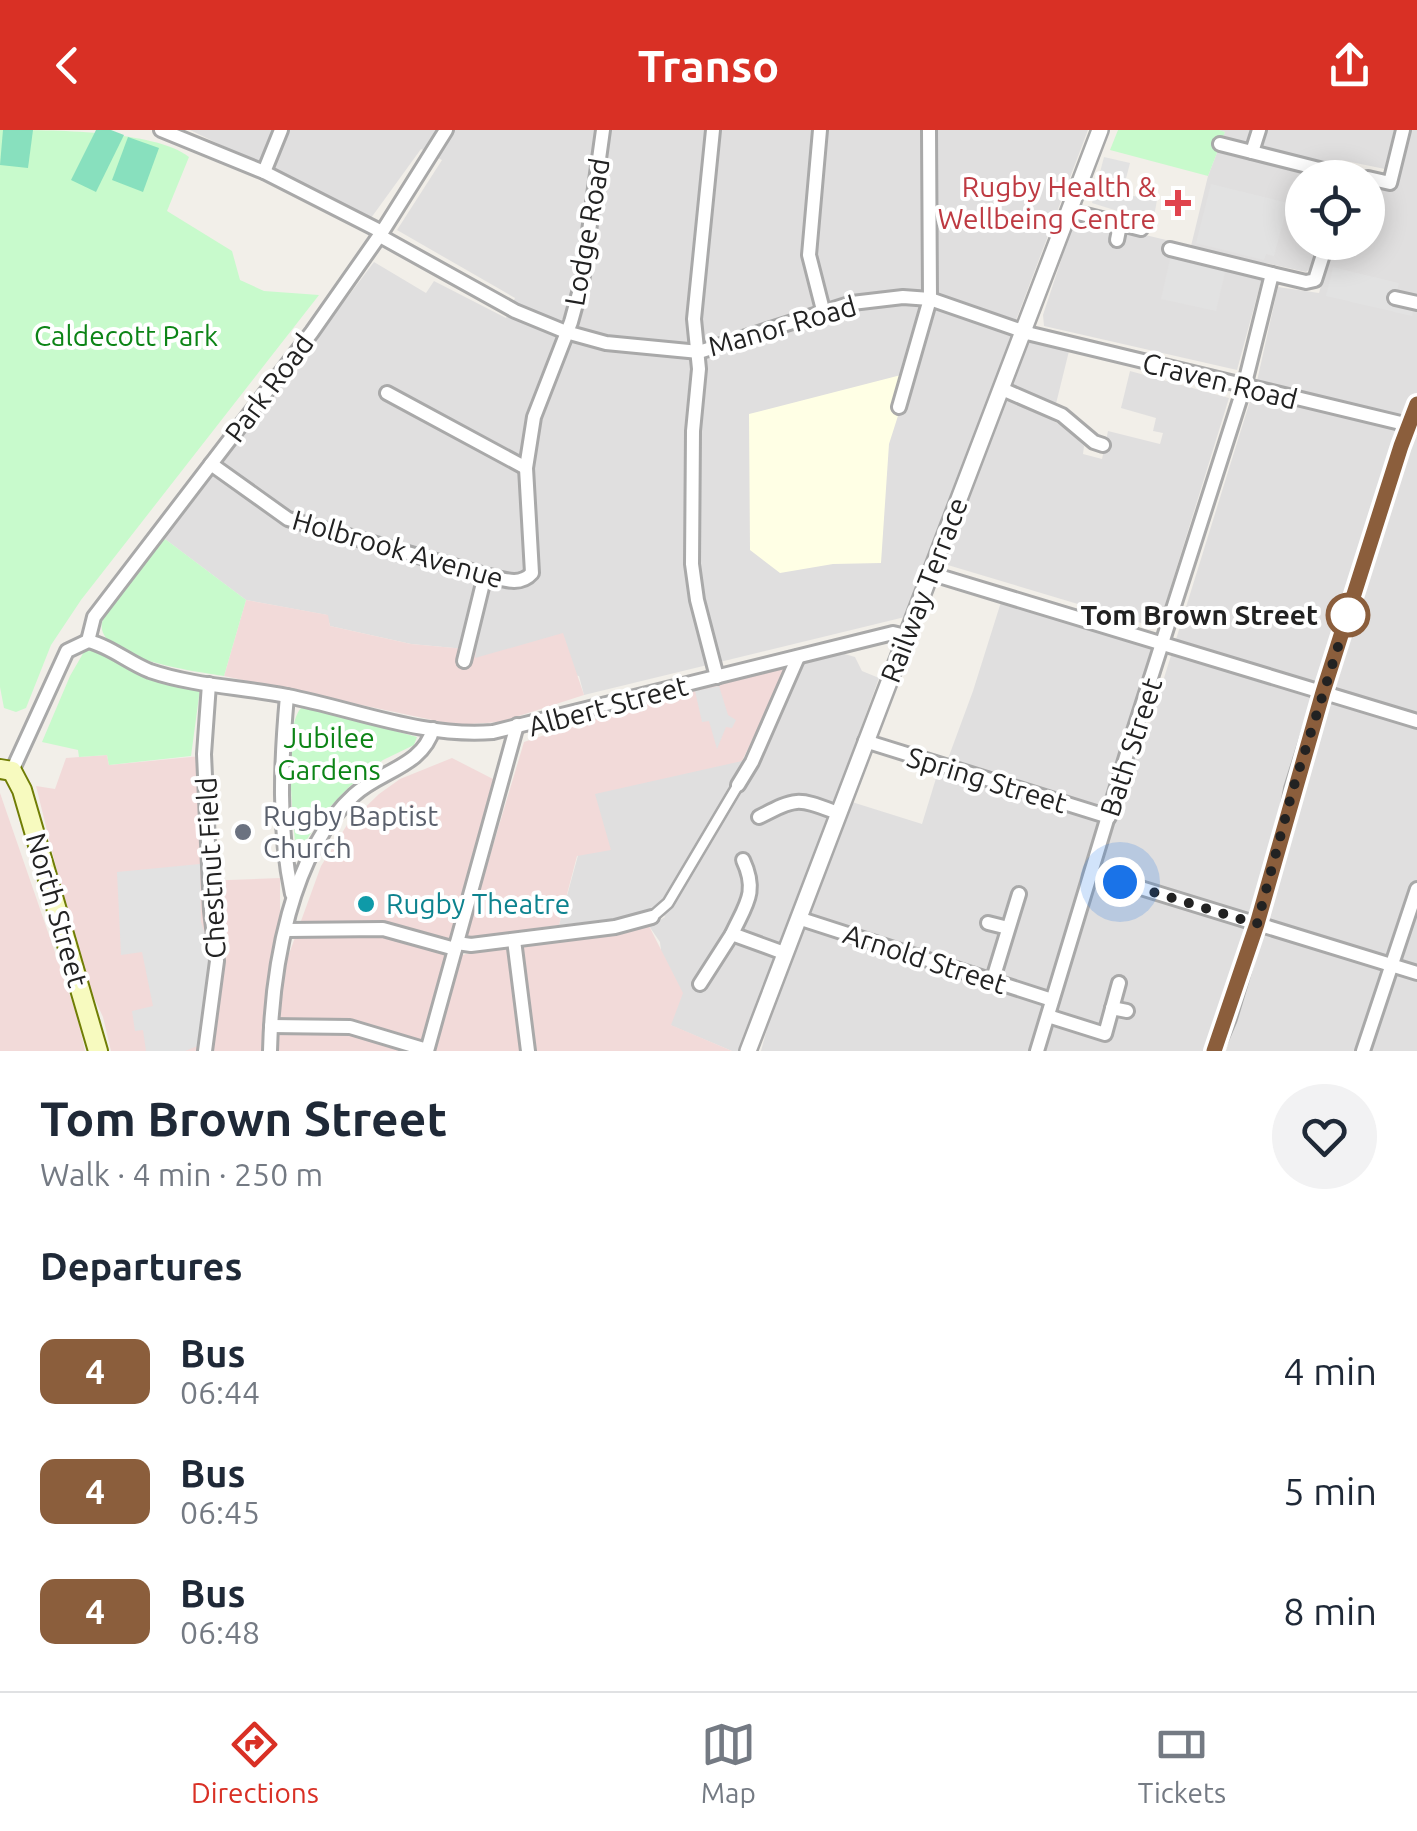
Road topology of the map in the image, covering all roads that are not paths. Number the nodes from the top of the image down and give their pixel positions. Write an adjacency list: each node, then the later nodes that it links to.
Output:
1 (161, 130): 14 (street, Manor Road)
2 (282, 130): 14 (street)
3 (446, 130): 19 (street, Park Road)
4 (603, 130): 28 (street, Lodge Road)
5 (714, 130): 30 (street)
6 (820, 130): 27 (street)
7 (929, 130): 26 (street)
8 (1100, 130): 16 (street, Railway Terrace)
9 (1259, 130): 12 (street)
10 (1402, 130): 15 (street)
11 (1220, 144): 12 (street)
12 (1252, 152): 13 (street)
13 (1285, 161)
14 (264, 172): 19 (street, Manor Road)
15 (1385, 182)
16 (1070, 211): 17 (street); 29 (street, Railway Terrace)
17 (1120, 225): 18 (street); 20 (street)
18 (1140, 229)
19 (381, 234): 28 (street, Manor Road); 38 (street, Park Road)
20 (1117, 240)
21 (1170, 249): 23 (street)
22 (1321, 260): 23 (street)
23 (1272, 274): 31 (street, Bath Street)
24 (1396, 298): 25 (street)
25 (1416, 298)
26 (930, 299): 27 (street, Manor Road); 29 (street, Manor Road); 35 (street)
27 (823, 310): 30 (street, Manor Road)
28 (566, 332): 30 (street, Manor Road); 39 (street, Holbrook Avenue)
29 (1023, 332): 31 (street, Craven Road); 32 (street, Railway Terrace)
30 (699, 352): 47 (street)
31 (1244, 387): 36 (street, Craven Road); 44 (street, Bath Street)
32 (1002, 389): 37 (street); 40 (street, Railway Terrace)
33 (387, 393): 39 (street)
34 (1417, 404): 36 (street)
35 (900, 407)
36 (1412, 426): 49 (street)
37 (1096, 447)
38 (210, 464): 41 (street, Holbrook Avenue); 43 (street, Park Road)
39 (526, 468): 41 (street, Holbrook Avenue)
40 (929, 573): 42 (street, Railway Terrace); 44 (street)
41 (485, 576): 46 (street)
42 (906, 636): 45 (street, Albert Street); 54 (street, Railway Terrace)
43 (88, 641): 48 (street); 55 (street, Park Road)
44 (1164, 642): 49 (street); 59 (street, Bath Street)
45 (798, 657): 47 (street, Albert Street); 56 (street)
46 (464, 660)
47 (717, 677): 52 (street, Albert Street)
48 (210, 684): 50 (street); 86 (street, Chestnut Field)
49 (1323, 692): 51 (street); 68 (street)
50 (287, 696): 53 (street); 64 (street)
51 (1417, 721)
52 (517, 725): 53 (street); 73 (street, Albert Street)
53 (433, 729): 64 (street)
54 (865, 740): 57 (street, Railway Terrace); 59 (street, Spring Street)
55 (6, 770): 85 (main road, North Street)
56 (738, 786): 65 (street)
57 (838, 813): 58 (street); 66 (street, Railway Terrace)
58 (759, 816)
59 (1109, 817): 61 (street, Bath Street)
60 (744, 860): 71 (street)
61 (1092, 872): 68 (street); 80 (street, Bath Street)
62 (1417, 890): 75 (street)
63 (1019, 894): 69 (street)
64 (293, 896): 70 (street)
65 (652, 918): 72 (street)
66 (798, 918): 74 (street, Railway Terrace); 77 (street, Arnold Street)
67 (988, 923): 69 (street)
68 (1257, 924): 75 (street); 92 (street)
69 (1008, 928): 77 (street)
70 (286, 930): 73 (street); 84 (street)
71 (732, 934): 74 (street); 78 (street)
72 (514, 940): 73 (street); 89 (street)
73 (456, 946): 88 (street, Albert Street)
74 (784, 954): 90 (street, Railway Terrace)
75 (1392, 965): 76 (street); 93 (street)
76 (1417, 973)
77 (992, 982): 80 (street, Arnold Street)
78 (700, 984)
79 (1119, 984): 81 (street)
80 (1052, 1000): 83 (street, Bath Street)
81 (1112, 1008): 82 (street); 83 (street)
82 (1127, 1011)
83 (1048, 1016): 91 (street, Bath Street)
84 (271, 1026): 87 (street); 88 (street)
85 (98, 1051)
86 (205, 1051)
87 (270, 1051)
88 (427, 1051)
89 (528, 1051)
90 (748, 1051)
91 (1038, 1051)
92 (1214, 1051)
93 (1364, 1051)

